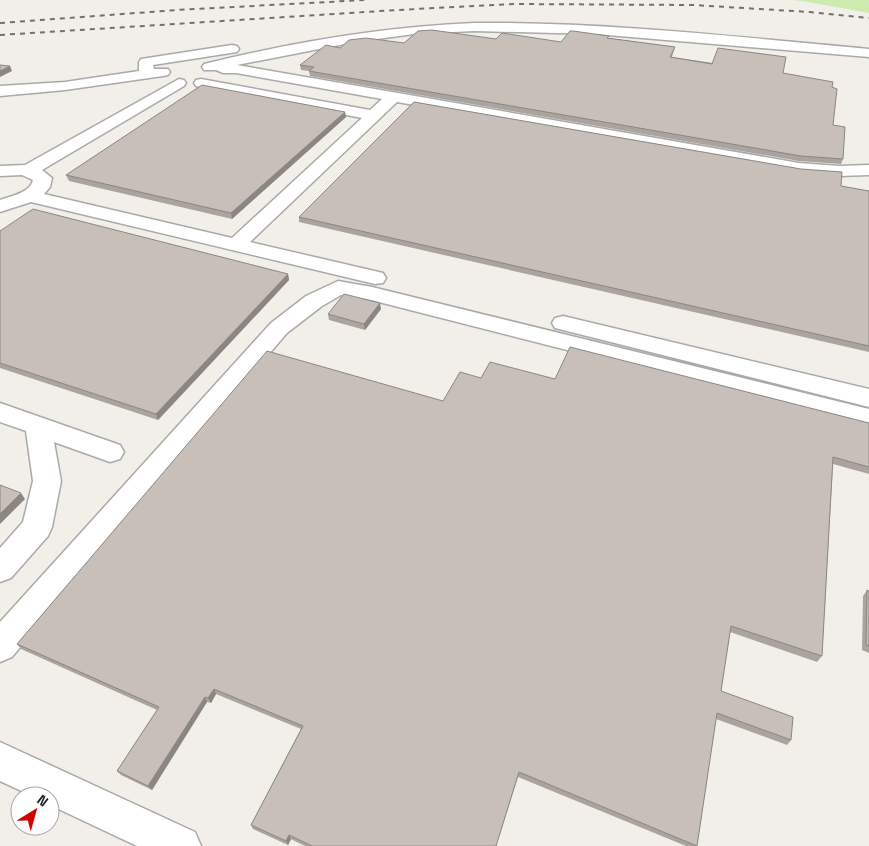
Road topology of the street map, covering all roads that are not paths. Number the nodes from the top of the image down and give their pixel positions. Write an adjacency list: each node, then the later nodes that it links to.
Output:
1 (588, 30): 2 (lane); 3 (lane); 4 (lane)
2 (869, 53)
3 (212, 68): 5 (lane); 6 (lane); 8 (lane)
4 (147, 75): 5 (lane); 7 (lane)
5 (178, 77): 6 (lane); 10 (lane)
6 (201, 84): 9 (lane)
7 (0, 91)
8 (392, 98): 9 (lane); 11 (lane)
9 (373, 115): 15 (lane)
10 (30, 170): 12 (lane); 13 (lane)
11 (869, 170)
12 (0, 171)
13 (30, 196): 14 (lane); 15 (lane)
14 (1, 206)
15 (236, 245): 16 (lane)
16 (869, 398)
17 (0, 412): 19 (lane)
18 (869, 418): 22 (lane)
19 (38, 426): 20 (lane); 21 (lane)
20 (110, 452)
21 (0, 569)
22 (0, 646)
23 (0, 761): 24 (lane)
24 (159, 842)

